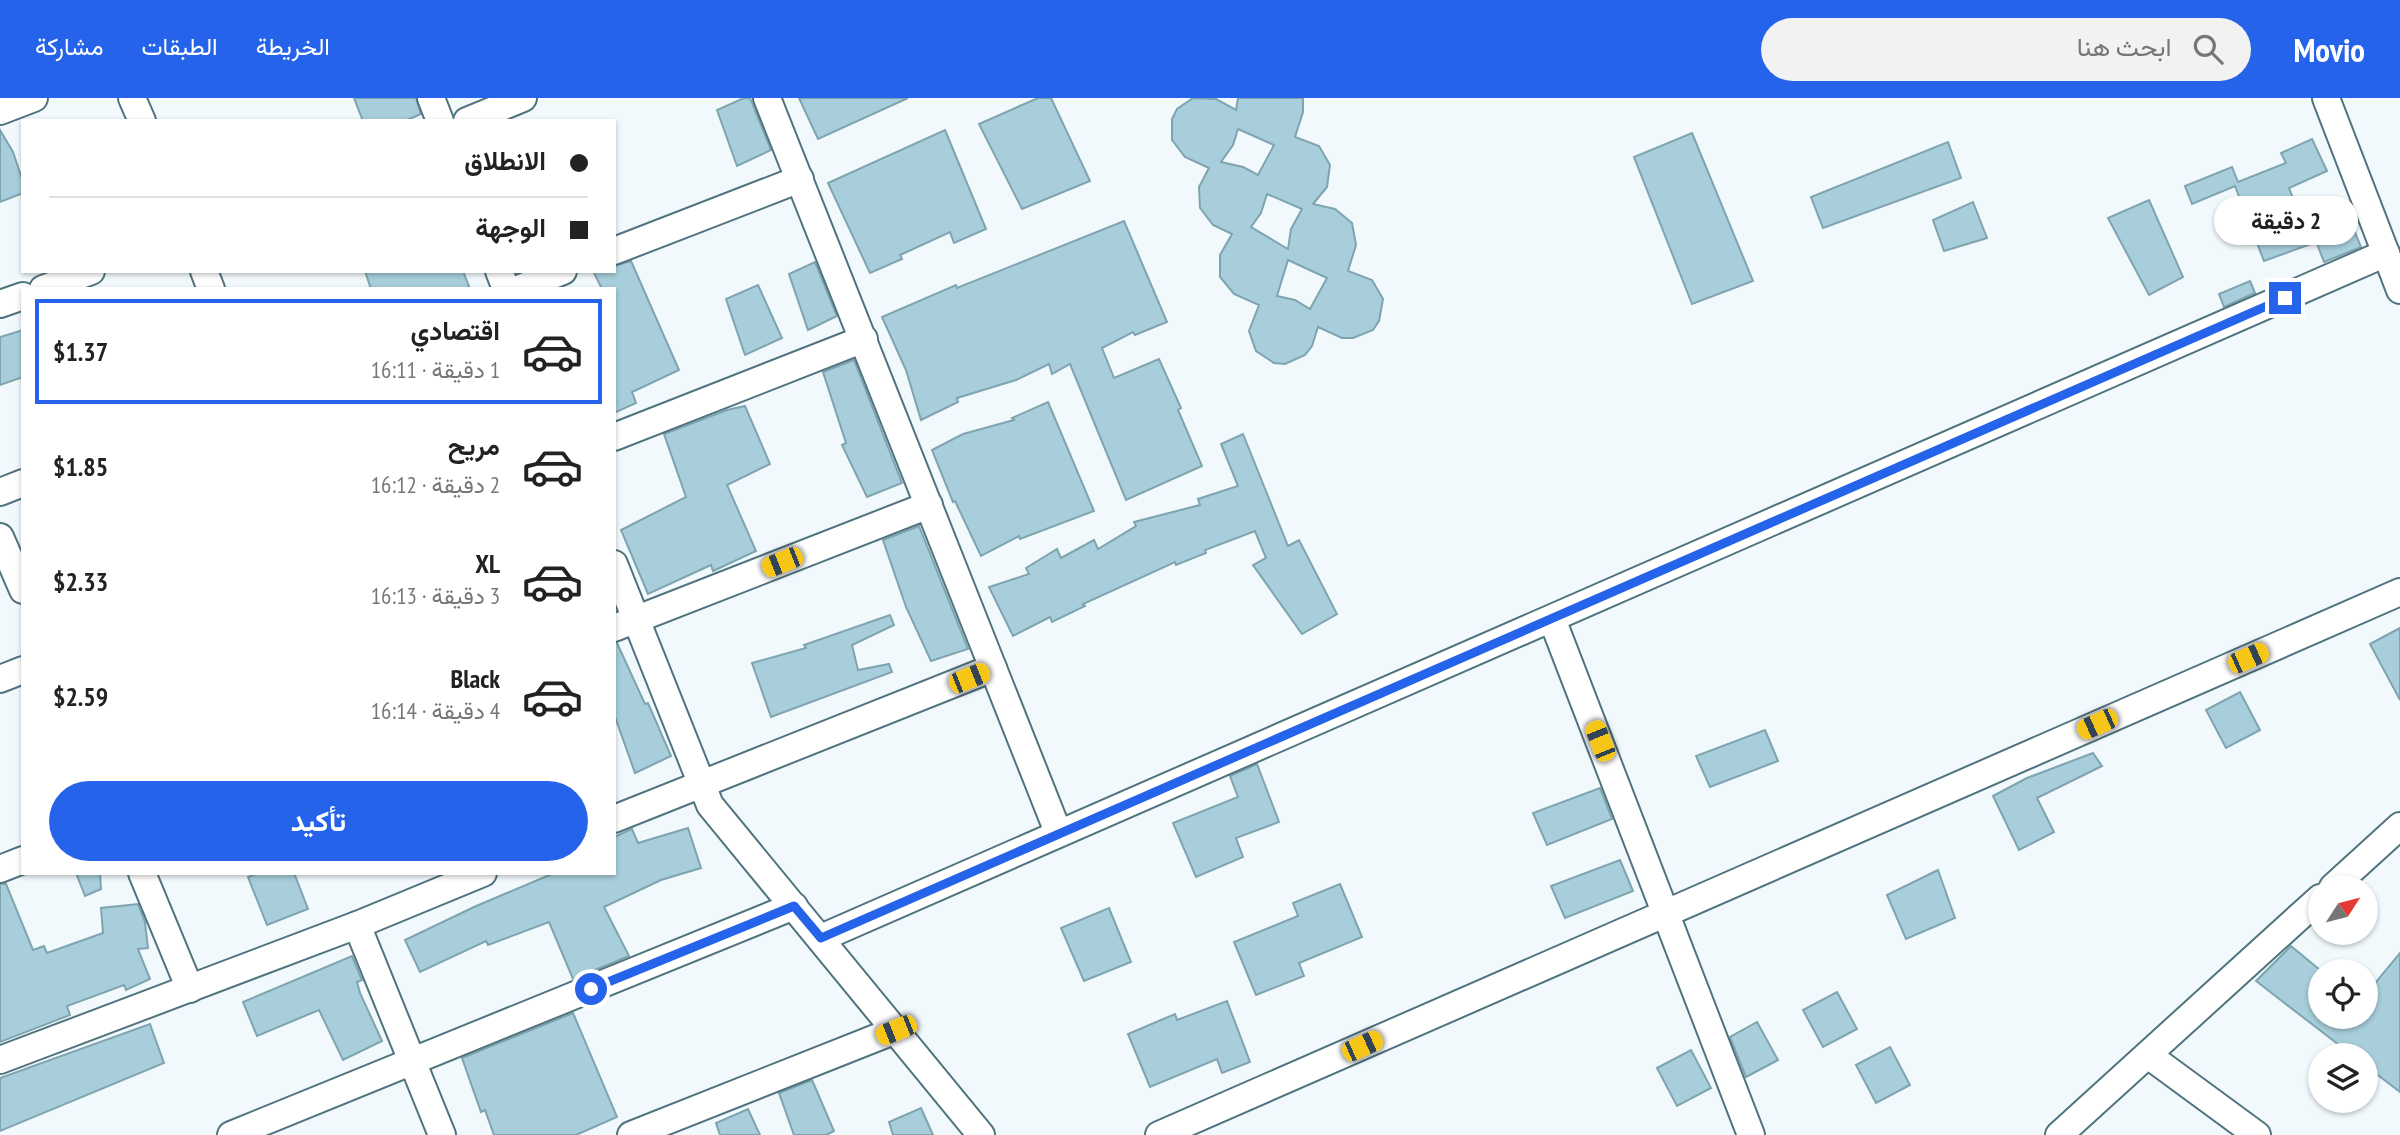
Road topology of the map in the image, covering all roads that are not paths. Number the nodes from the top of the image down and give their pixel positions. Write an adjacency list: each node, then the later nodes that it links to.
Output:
1 (34, 98): 7 (street)
2 (132, 98): 8 (street)
3 (431, 98): 9 (street)
4 (523, 98): 10 (street)
5 (767, 98): 11 (street)
6 (2326, 98): 13 (street)
7 (0, 111)
8 (141, 119)
9 (439, 119)
10 (472, 119)
11 (800, 178): 12 (street); 21 (street)
12 (616, 250)
13 (2386, 253): 18 (street); 30 (street)
14 (85, 273): 16 (street)
15 (558, 273): 17 (street)
16 (48, 287)
17 (523, 287)
18 (2400, 290)
19 (21, 297): 20 (street)
20 (0, 304)
21 (864, 339): 22 (street); 25 (street)
22 (616, 436)
23 (21, 484): 24 (street)
24 (0, 492)
25 (929, 505): 31 (street); 32 (street)
26 (0, 537): 28 (street)
27 (616, 575): 31 (street)
28 (21, 585)
29 (2400, 592): 47 (street)
30 (1552, 619): 38 (street); 47 (street)
31 (625, 624): 35 (street)
32 (993, 668): 35 (street); 38 (street)
33 (21, 671): 34 (street)
34 (0, 679)
35 (700, 783): 36 (street); 45 (street)
36 (616, 818)
37 (2400, 826): 43 (street)
38 (1058, 832): 49 (street)
39 (21, 861): 40 (street)
40 (0, 869)
41 (143, 875): 50 (street)
42 (472, 875): 44 (street)
43 (2346, 875)
44 (441, 881): 48 (street)
45 (794, 906): 49 (street); 54 (street)
46 (2308, 909): 52 (street)
47 (1667, 911): 60 (street); 61 (street)
48 (357, 925): 50 (street); 54 (street)
49 (821, 938): 51 (street)
50 (190, 989): 53 (street)
51 (896, 1030): 58 (street); 59 (street)
52 (2148, 1055): 55 (street); 62 (street)
53 (0, 1060)
54 (412, 1062): 56 (street); 57 (street)
55 (2253, 1134)
56 (231, 1135)
57 (442, 1135)
58 (631, 1135)
59 (981, 1135)
60 (1159, 1135)
61 (1751, 1135)
62 (2059, 1135)

